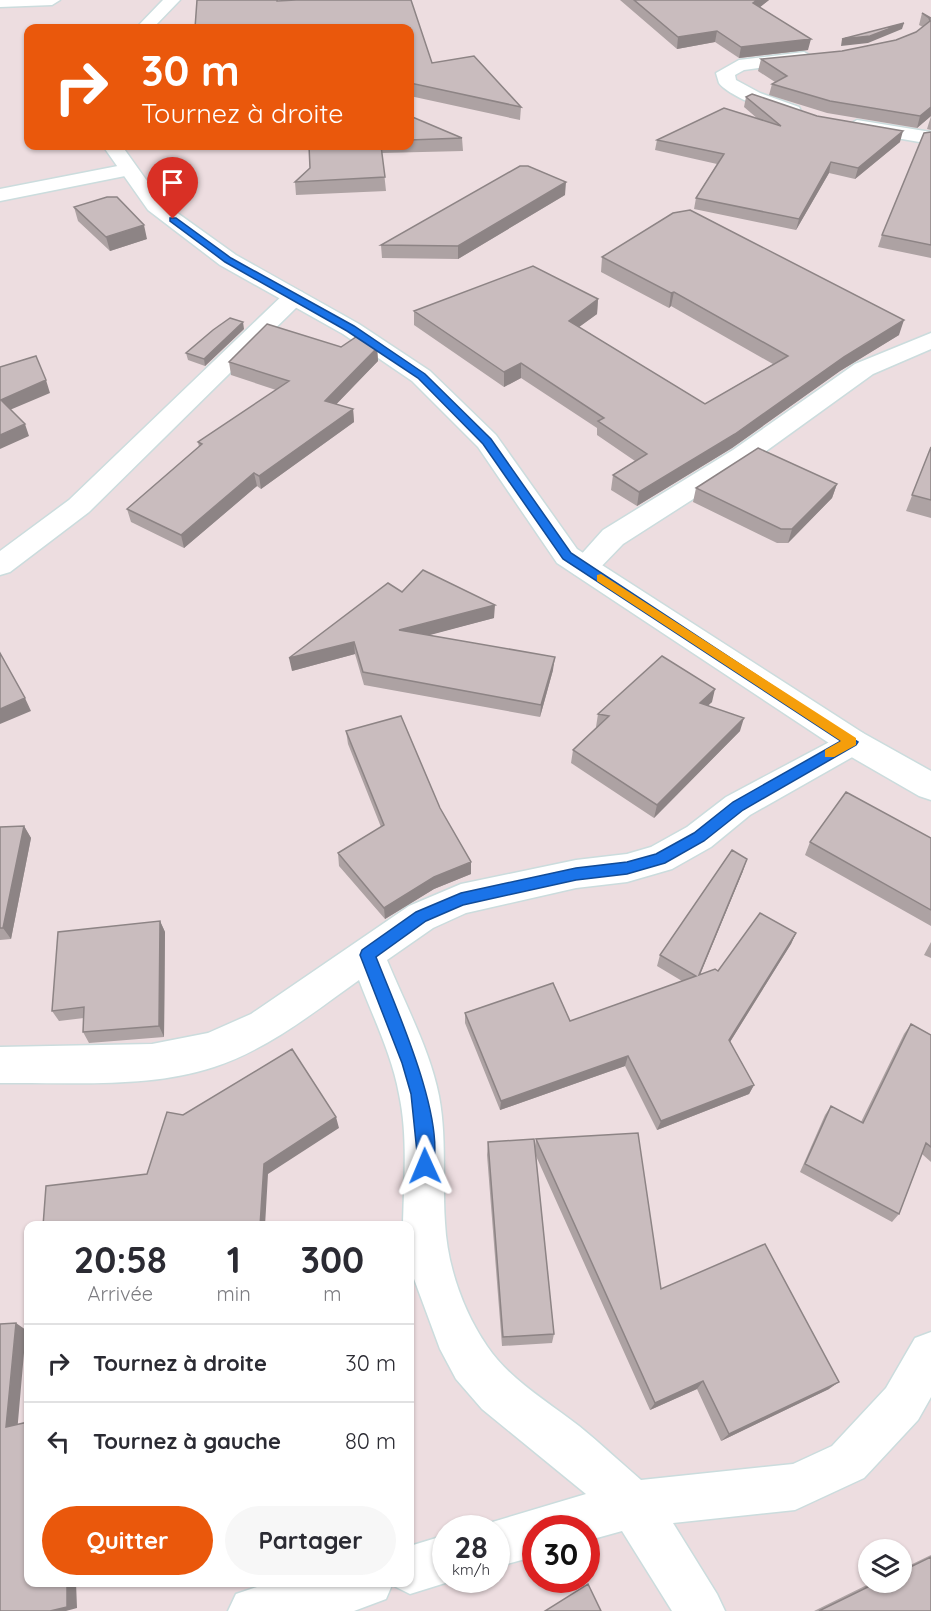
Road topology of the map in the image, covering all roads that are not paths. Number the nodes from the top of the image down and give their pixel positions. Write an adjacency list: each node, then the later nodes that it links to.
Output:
1 (52, 0): 3 (street)
2 (172, 0): 4 (street)
3 (0, 2)
4 (148, 24)
5 (827, 55): 6 (street)
6 (810, 116)
7 (843, 123): 8 (street)
8 (931, 138)
9 (115, 150): 10 (street)
10 (128, 170): 11 (street); 12 (street)
11 (0, 195)
12 (294, 297): 14 (street); 15 (street)
13 (931, 340): 15 (street)
14 (0, 565)
15 (584, 567): 16 (street)
16 (852, 742): 17 (street); 18 (street)
17 (931, 787)
18 (368, 955): 19 (street); 21 (street)
19 (0, 1065)
20 (931, 1354): 21 (street)
21 (633, 1504): 22 (street); 27 (street)
22 (594, 1515)
23 (432, 1563): 24 (street)
24 (414, 1569)
25 (354, 1587): 26 (street)
26 (254, 1611)
27 (700, 1611)

